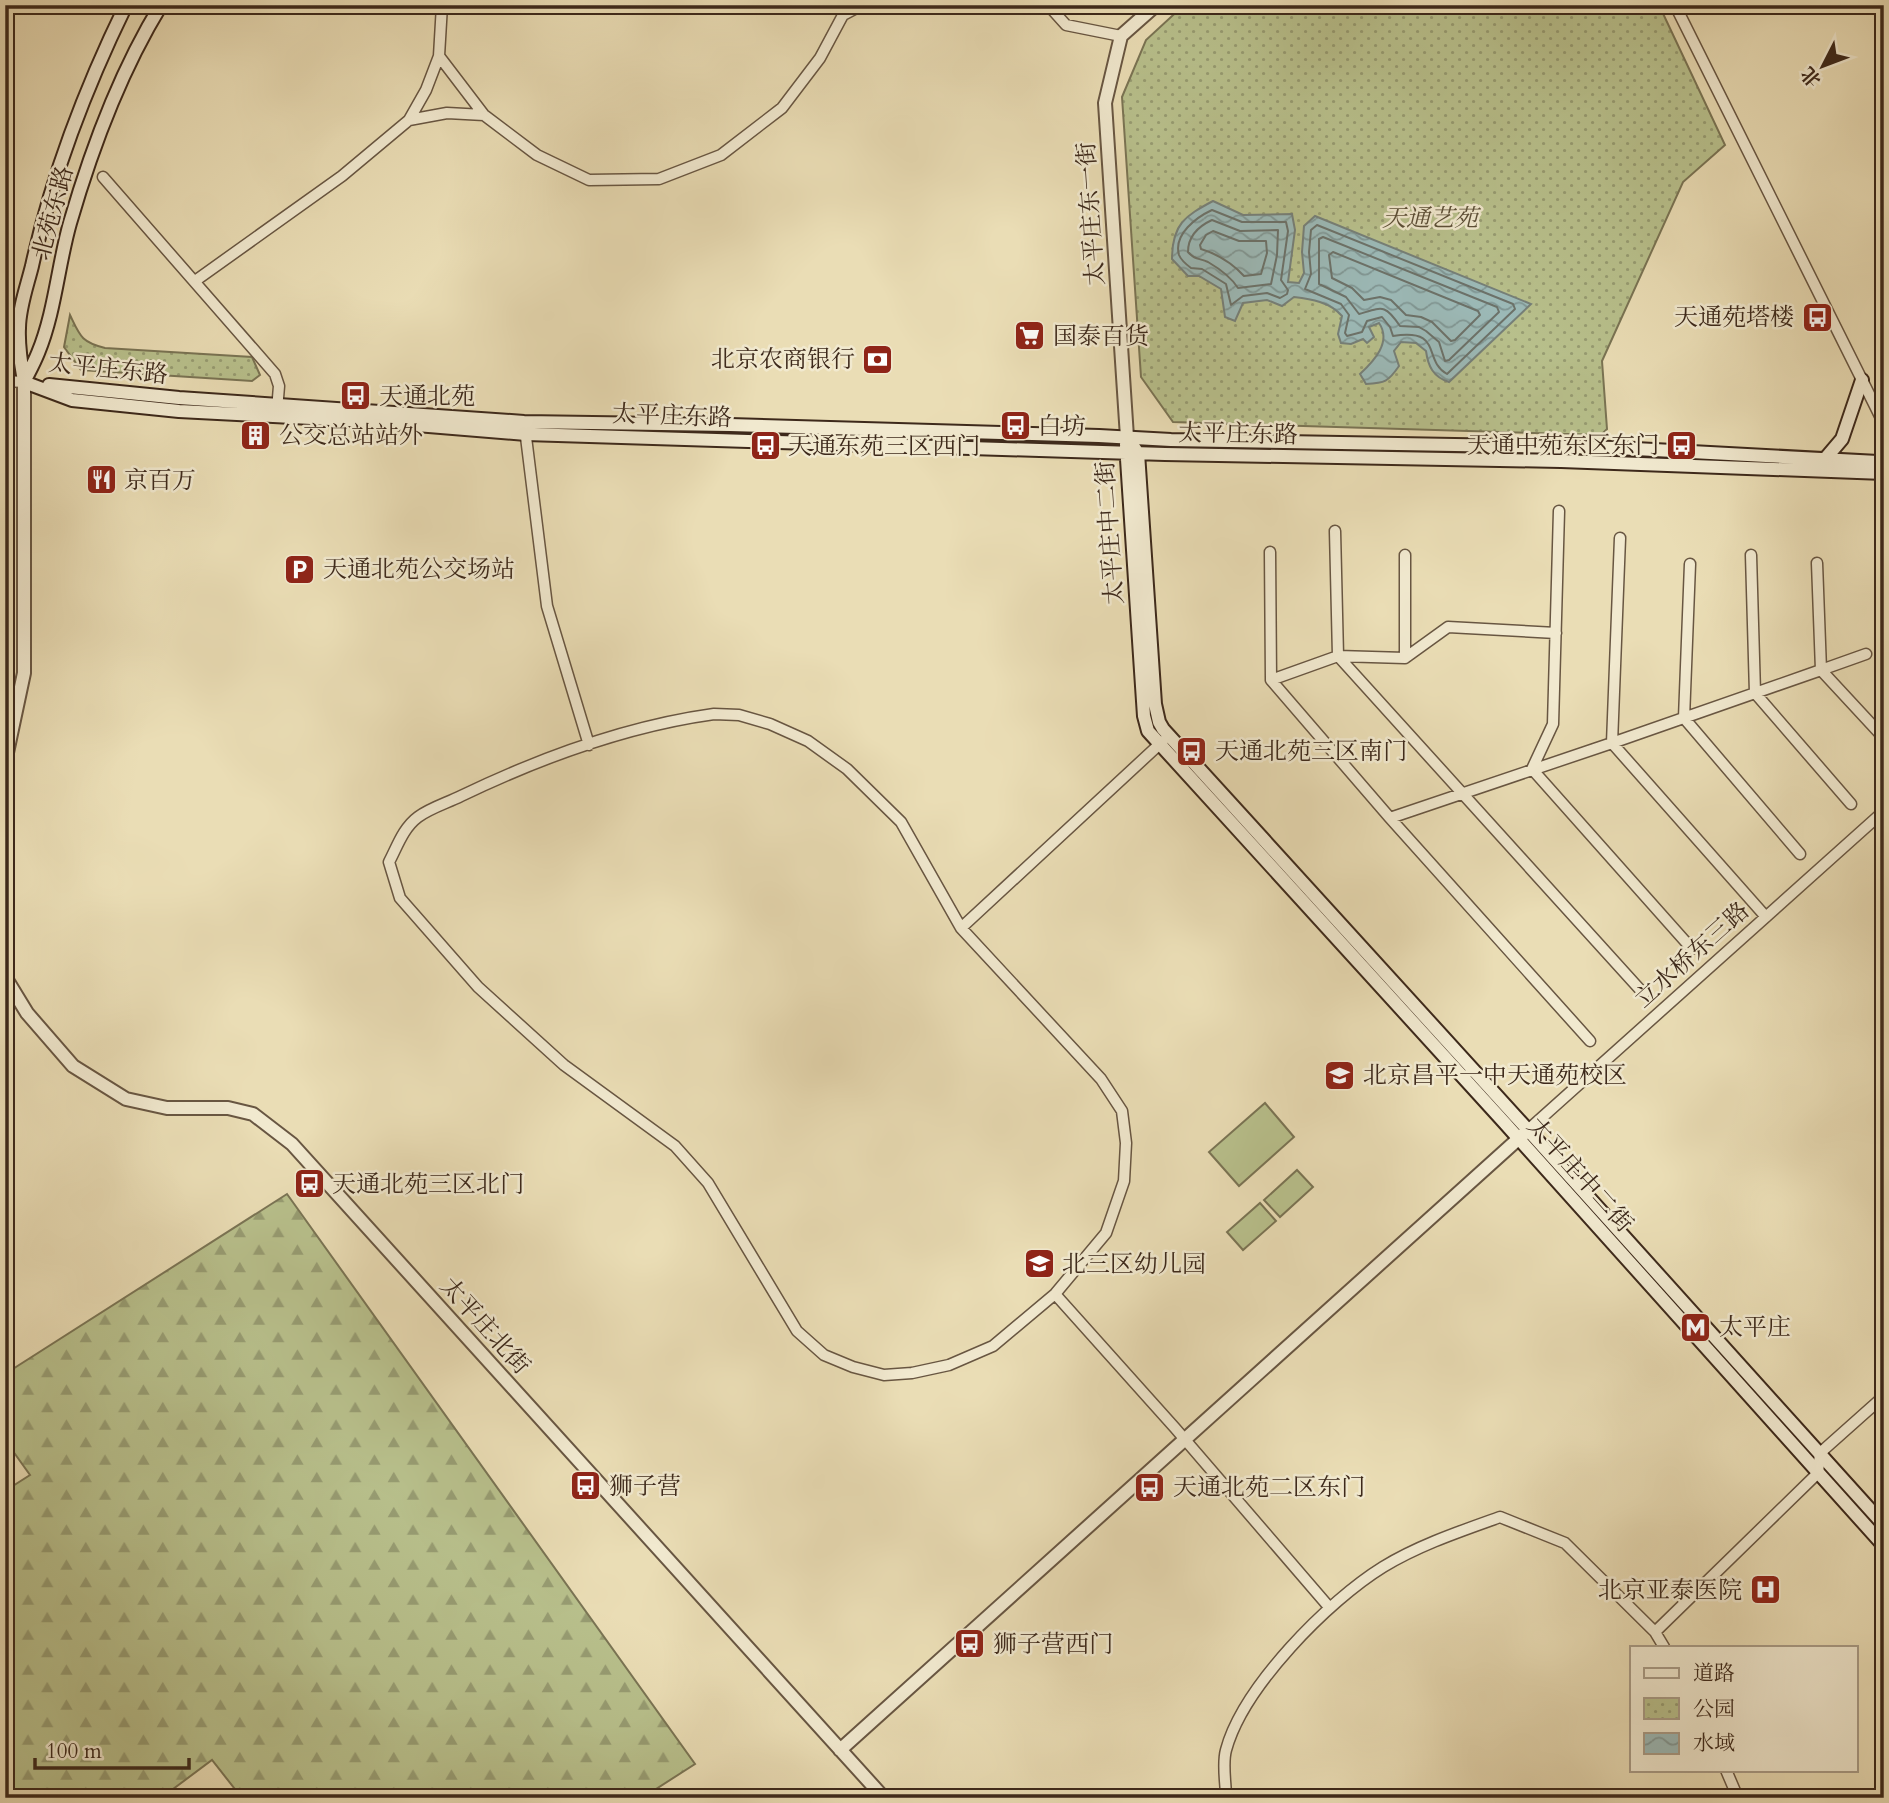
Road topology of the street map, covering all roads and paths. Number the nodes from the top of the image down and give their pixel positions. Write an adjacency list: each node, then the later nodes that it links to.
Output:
1 (126, 5): 16 (main road, 北苑东路)
2 (161, 5): 16 (main road, 北苑东路)
3 (442, 5): 9 (street)
4 (862, 5): 10 (street)
5 (1048, 5): 8 (street)
6 (1156, 5): 8 (main road)
7 (1675, 5): 14 (street)
8 (1121, 36): 20 (main road, 太平庄东一街)
9 (439, 56): 10 (street); 11 (street)
10 (484, 115): 11 (street)
11 (409, 120): 13 (street)
12 (103, 177): 13 (street)
13 (195, 281): 17 (street)
14 (1862, 380): 18 (street); 22 (main road)
15 (5, 381): 16 (street)
16 (24, 382): 17 (main road, 太平庄东路); 45 (main road)
17 (277, 411): 19 (main road, 太平庄东路)
18 (1884, 424)
19 (525, 428): 20 (main road, 太平庄东路); 21 (main road, 太平庄东路); 44 (street)
20 (1127, 437): 21 (main road, 太平庄中二街); 22 (main road, 太平庄东路)
21 (1131, 453): 24 (main road, 太平庄东路); 42 (main road, 太平庄中二街)
22 (1825, 459): 23 (main road, 太平庄东路)
23 (1884, 465)
24 (1884, 473)
25 (1559, 511): 33 (street)
26 (1335, 531): 35 (street)
27 (1620, 538): 43 (street)
28 (1270, 552): 38 (street)
29 (1405, 555): 36 (street)
30 (1751, 555): 39 (street)
31 (1817, 563): 37 (street)
32 (1690, 564): 40 (street)
33 (1556, 633): 36 (street); 46 (street)
34 (1866, 654): 37 (street)
35 (1338, 656): 36 (street); 38 (street); 47 (street)
36 (1405, 658)
37 (1821, 670): 39 (street); 41 (street)
38 (1271, 680): 50 (street)
39 (1755, 693): 40 (street); 48 (street)
40 (1684, 718): 43 (street); 51 (street)
41 (1884, 738)
42 (1163, 740): 53 (street); 58 (main road, 太平庄中二街)
43 (1612, 743): 46 (street); 52 (street)
44 (589, 745): 53 (street); 59 (street)
45 (5, 762)
46 (1532, 769): 47 (street); 54 (street)
47 (1463, 792): 50 (street); 56 (street)
48 (1852, 804)
49 (1884, 811): 52 (street, 立水桥东三路)
50 (1390, 818): 57 (street)
51 (1800, 854)
52 (1766, 917): 58 (street, 立水桥东三路)
53 (961, 928): 59 (street)
54 (1692, 949)
55 (5, 977): 69 (main road, 太平庄北街)
56 (1644, 994)
57 (1590, 1041)
58 (1524, 1134): 61 (main road); 62 (main road, 太平庄中二街); 63 (main road, 太平庄中二街)
59 (1055, 1294): 61 (street)
60 (1884, 1396): 62 (street)
61 (1185, 1440): 66 (street); 69 (main road)
62 (1819, 1453): 63 (street); 64 (main road, 太平庄中二街)
63 (1818, 1474): 65 (main road, 太平庄中二街); 67 (street)
64 (1884, 1525)
65 (1884, 1546)
66 (1329, 1606): 67 (street); 72 (street)
67 (1655, 1632): 68 (street)
68 (1663, 1646)
69 (840, 1750): 71 (main road, 太平庄北街)
70 (1727, 1772): 73 (street)
71 (884, 1798)
72 (1226, 1798)
73 (1738, 1798)

